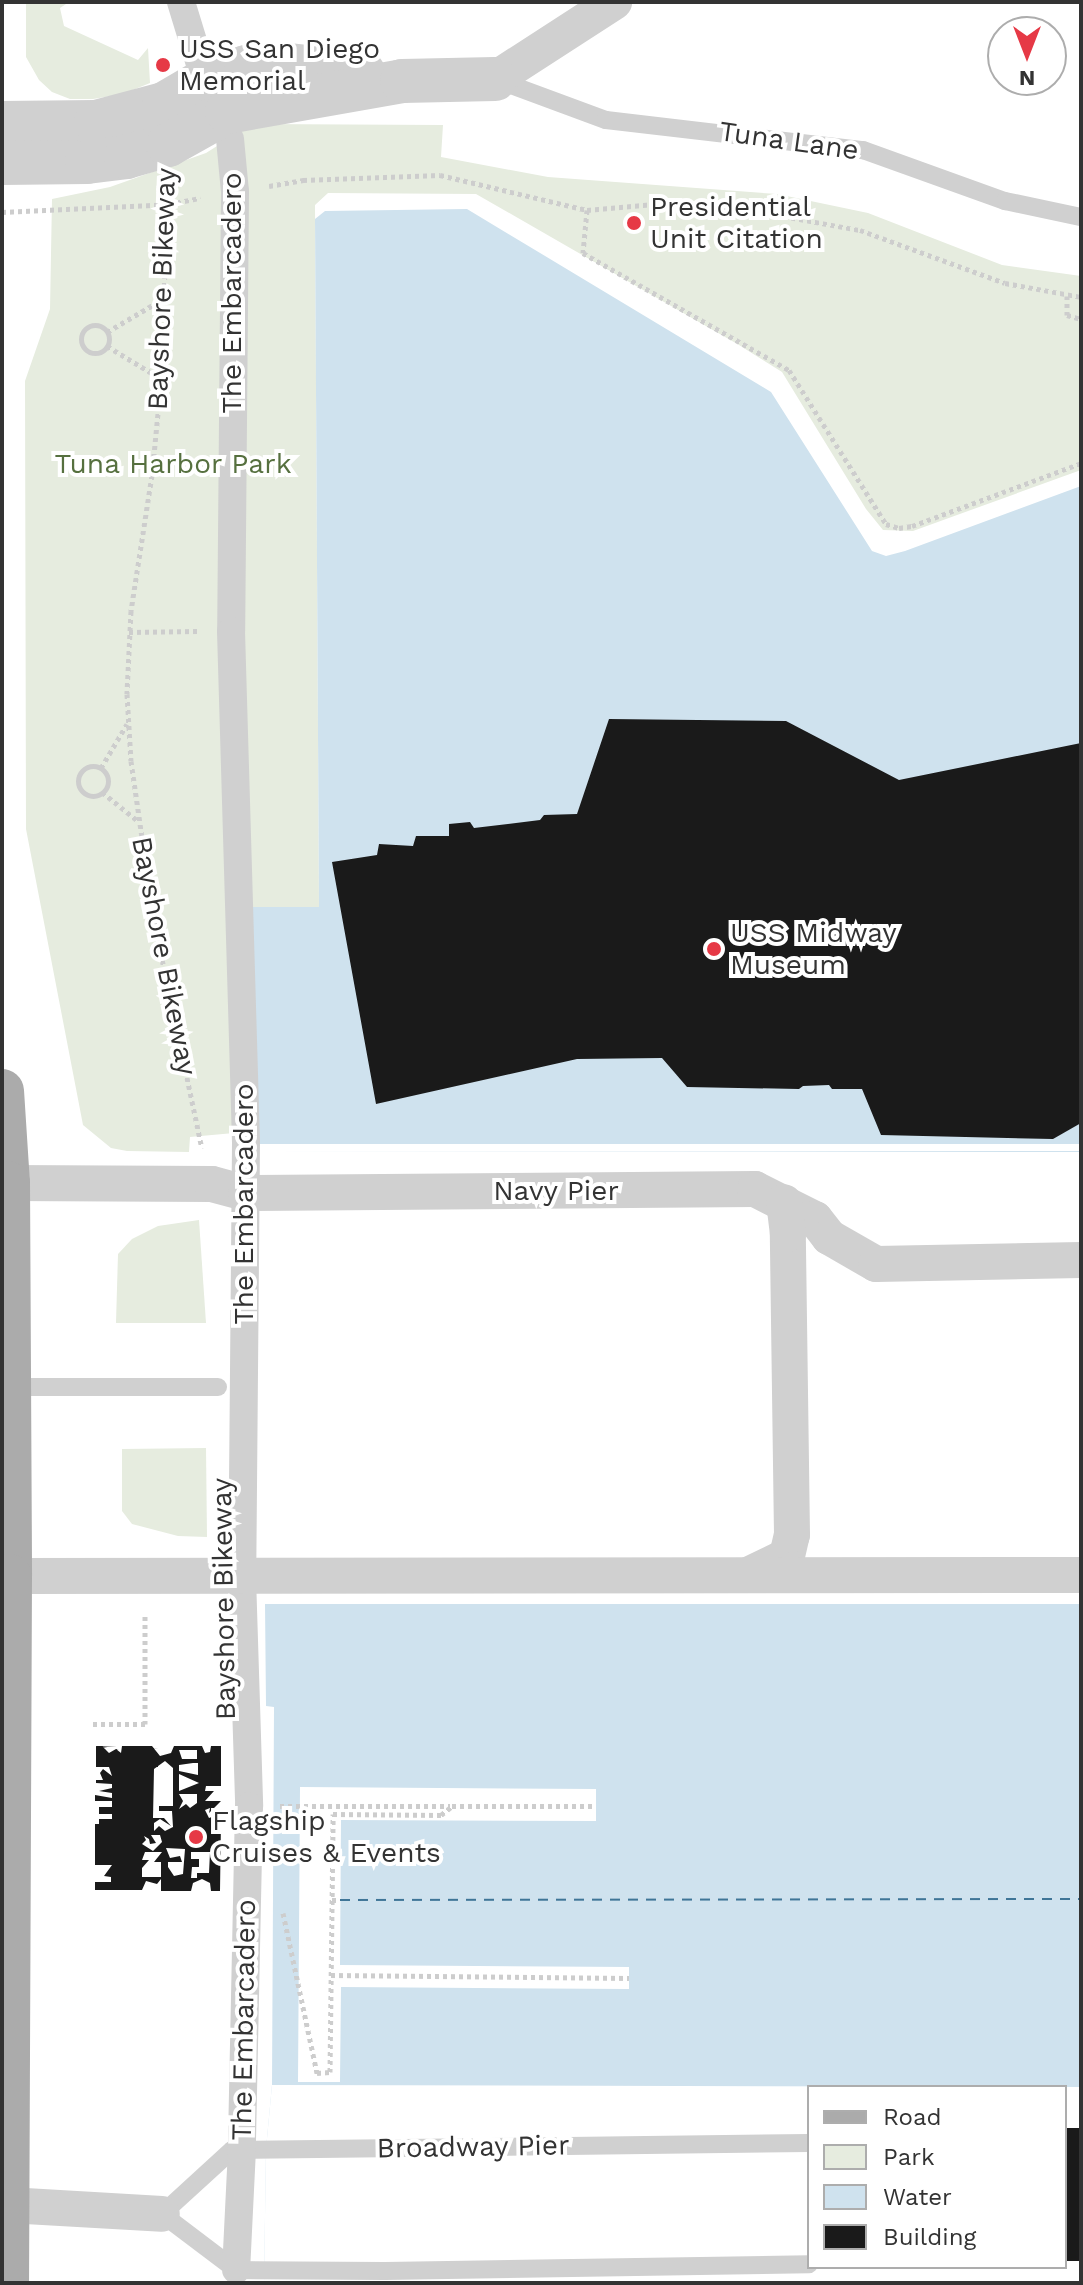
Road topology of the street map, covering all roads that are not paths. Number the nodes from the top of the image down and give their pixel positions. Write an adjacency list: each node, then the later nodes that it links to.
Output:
1 (181, 2): 3 (street)
2 (614, 2): 4 (street)
3 (200, 64)
4 (495, 79): 5 (street); 9 (lane, Tuna Lane)
5 (402, 81): 6 (street); 8 (street)
6 (2, 123)
7 (230, 139): 12 (street, The Embarcadero)
8 (2, 163)
9 (1081, 217)
10 (2, 1091): 11 (main road)
11 (8, 1183): 12 (street, Navy Pier); 15 (main road)
12 (229, 1189): 13 (street, Navy Pier); 21 (street, The Embarcadero)
13 (784, 1202): 14 (street, Navy Pier); 20 (street)
14 (1081, 1260)
15 (9, 1387): 16 (lane); 17 (main road)
16 (218, 1387)
17 (5, 1480): 19 (main road)
18 (1081, 1575): 20 (street)
19 (10, 1576): 21 (street); 24 (main road)
20 (747, 1576): 21 (street)
21 (242, 1577): 23 (street, The Embarcadero)
22 (807, 2143): 23 (lane, Broadway Pier)
23 (242, 2149): 25 (lane); 27 (street, The Embarcadero)
24 (5, 2204): 25 (street); 28 (main road)
25 (162, 2214): 27 (lane)
26 (807, 2264): 27 (lane)
27 (236, 2270)
28 (7, 2283)

